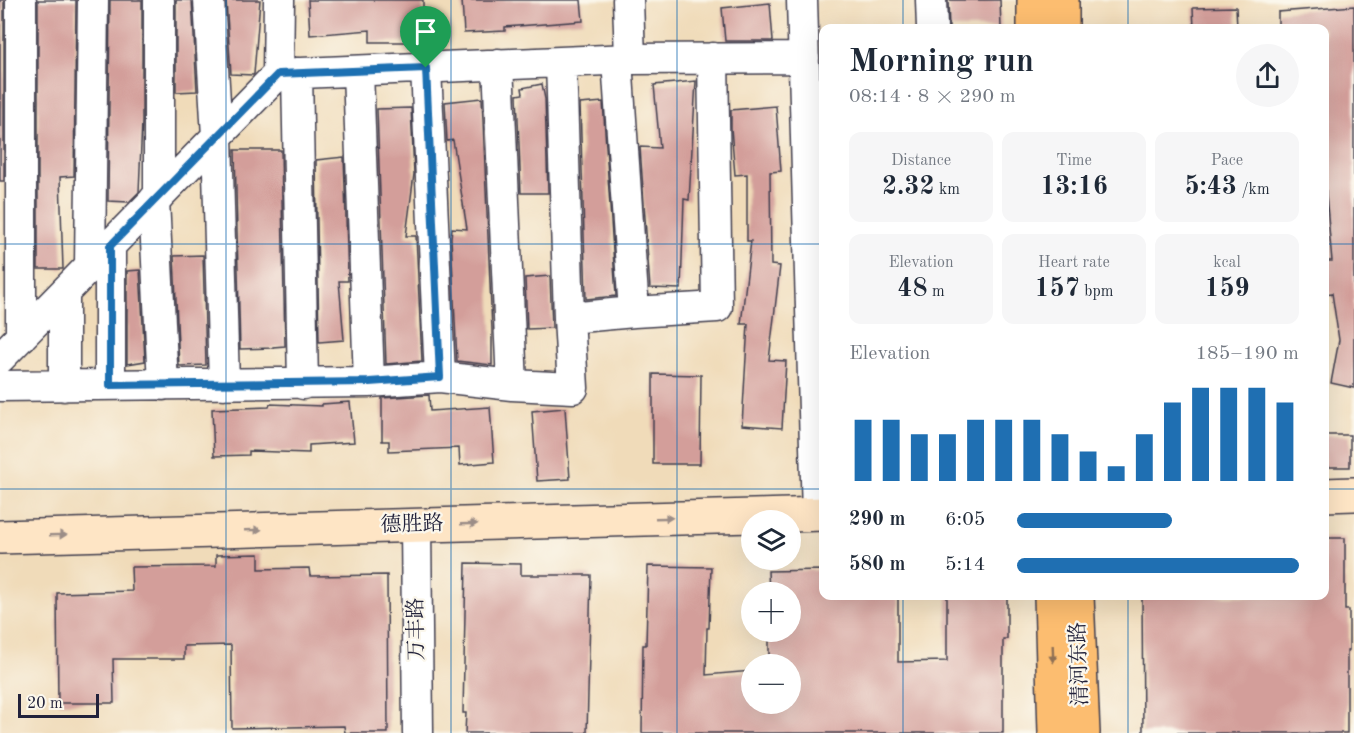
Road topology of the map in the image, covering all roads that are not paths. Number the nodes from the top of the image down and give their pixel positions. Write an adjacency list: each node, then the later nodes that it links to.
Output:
1 (21, 0): 28 (street)
2 (93, 0): 24 (street)
3 (159, 0): 23 (street)
4 (209, 0): 22 (street)
5 (279, 0): 21 (street)
6 (628, 0): 16 (street)
7 (802, 0): 15 (street)
8 (931, 0): 11 (street)
9 (1034, 0): 12 (main road)
10 (1062, 0): 13 (main road)
11 (932, 24)
12 (1034, 24)
13 (1062, 24)
14 (713, 58): 15 (street); 16 (street); 26 (street)
15 (804, 58): 39 (street)
16 (623, 59): 17 (street); 26 (street)
17 (561, 62): 18 (street); 27 (street)
18 (498, 64): 19 (street); 36 (street)
19 (426, 68): 20 (street); 30 (street)
20 (358, 70): 21 (street); 31 (street)
21 (287, 73): 22 (street); 33 (street)
22 (217, 136): 23 (street); 32 (street)
23 (156, 198): 24 (street); 35 (street)
24 (100, 256): 25 (street); 34 (street)
25 (64, 293): 28 (street); 37 (street)
26 (634, 312): 27 (street)
27 (569, 318): 36 (street)
28 (21, 337): 29 (street)
29 (0, 358)
30 (440, 377): 31 (street); 36 (street)
31 (369, 382): 33 (street)
32 (224, 384): 33 (street); 35 (street)
33 (303, 384)
34 (110, 385): 35 (street); 37 (street)
35 (163, 385)
36 (512, 385)
37 (64, 386): 38 (street)
38 (0, 387)
39 (819, 486)
40 (1354, 494): 41 (street)
41 (1329, 495)
42 (819, 514): 43 (street, 德胜路, one-way to 42)
43 (416, 525): 44 (street, 德胜路, one-way to 43); 47 (street, 万丰路)
44 (0, 537)
45 (1051, 600): 48 (main road, 清河东路, one-way to 48)
46 (1077, 600): 49 (main road, 清河东路)
47 (418, 733)
48 (1055, 733)
49 (1083, 733)

